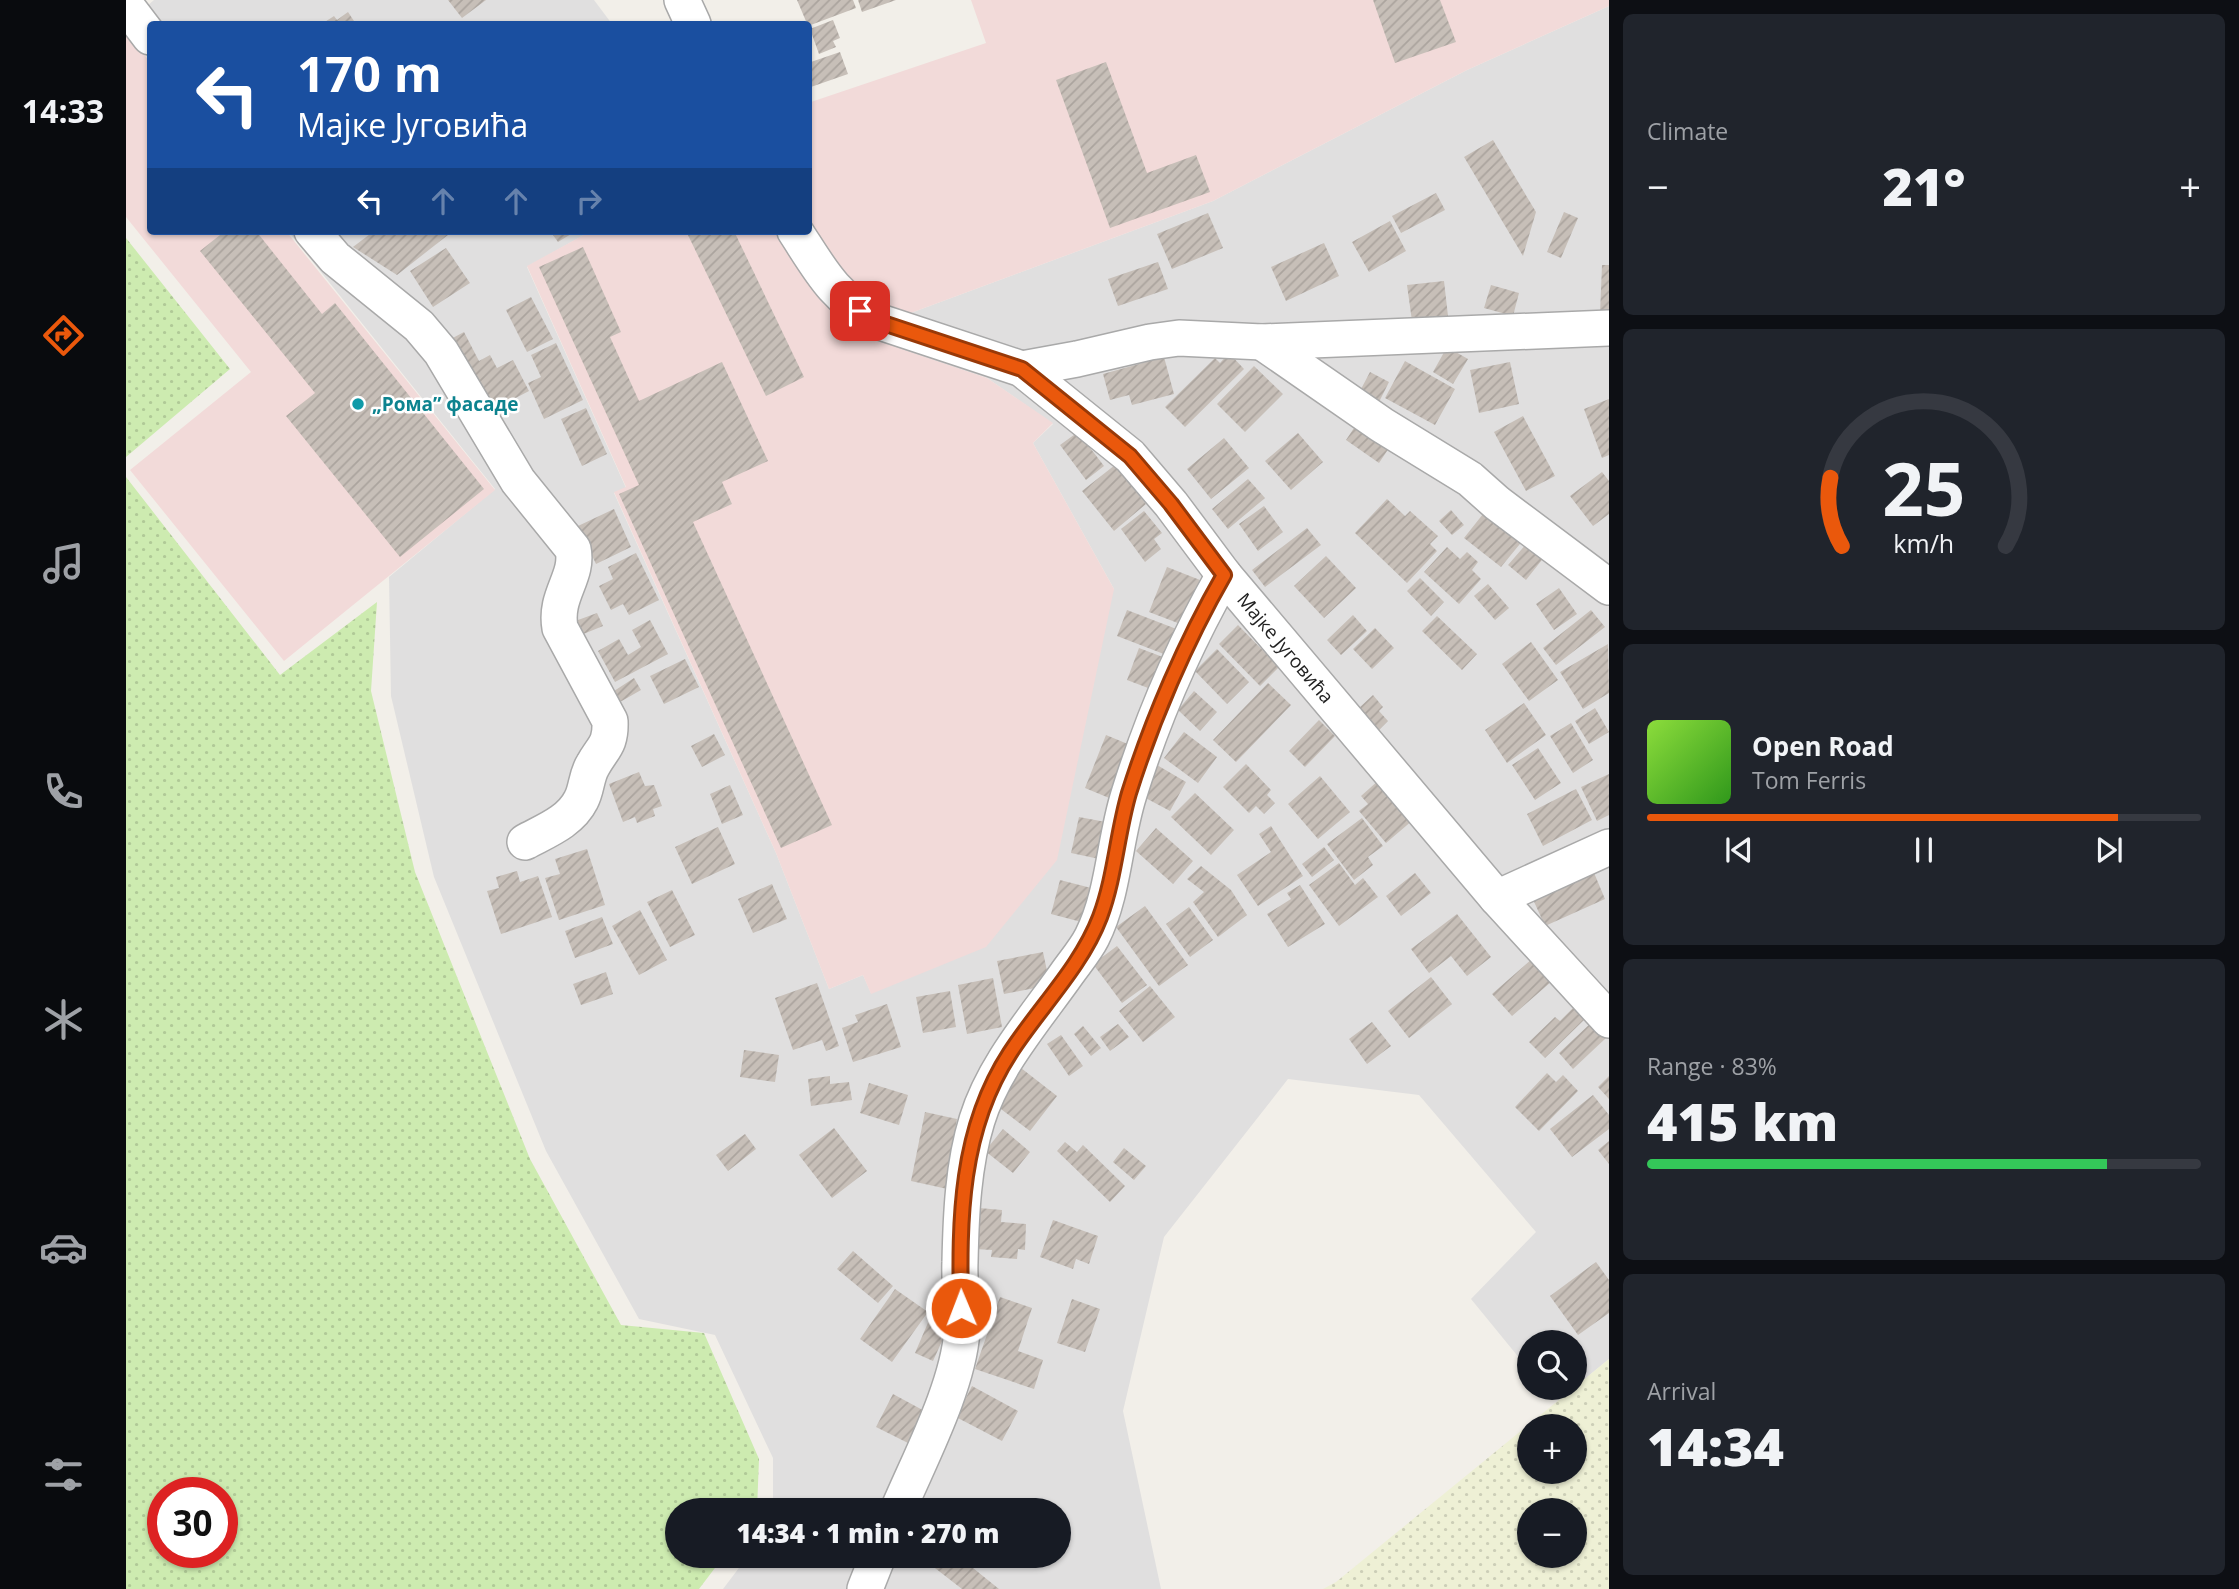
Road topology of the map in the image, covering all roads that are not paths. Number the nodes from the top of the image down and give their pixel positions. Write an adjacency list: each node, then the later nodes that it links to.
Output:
1 (682, 0): 3 (street)
2 (126, 11): 4 (street)
3 (691, 21)
4 (147, 33)
5 (315, 235): 14 (street)
6 (798, 235): 10 (street, Мајке Југовића)
7 (1609, 328): 8 (street)
8 (1326, 339): 9 (street); 11 (street)
9 (1262, 342): 10 (street); 11 (street)
10 (1022, 369): 12 (street, Мајке Југовића)
11 (1312, 379): 13 (street)
12 (1224, 575): 16 (street, Мајке Југовића); 18 (street)
13 (1609, 587)
14 (525, 842)
15 (1609, 847): 16 (street)
16 (1497, 898): 17 (street, Мајке Југовића)
17 (1609, 1020)
18 (903, 1498)
19 (873, 1568): 20 (street)
20 (865, 1589)

